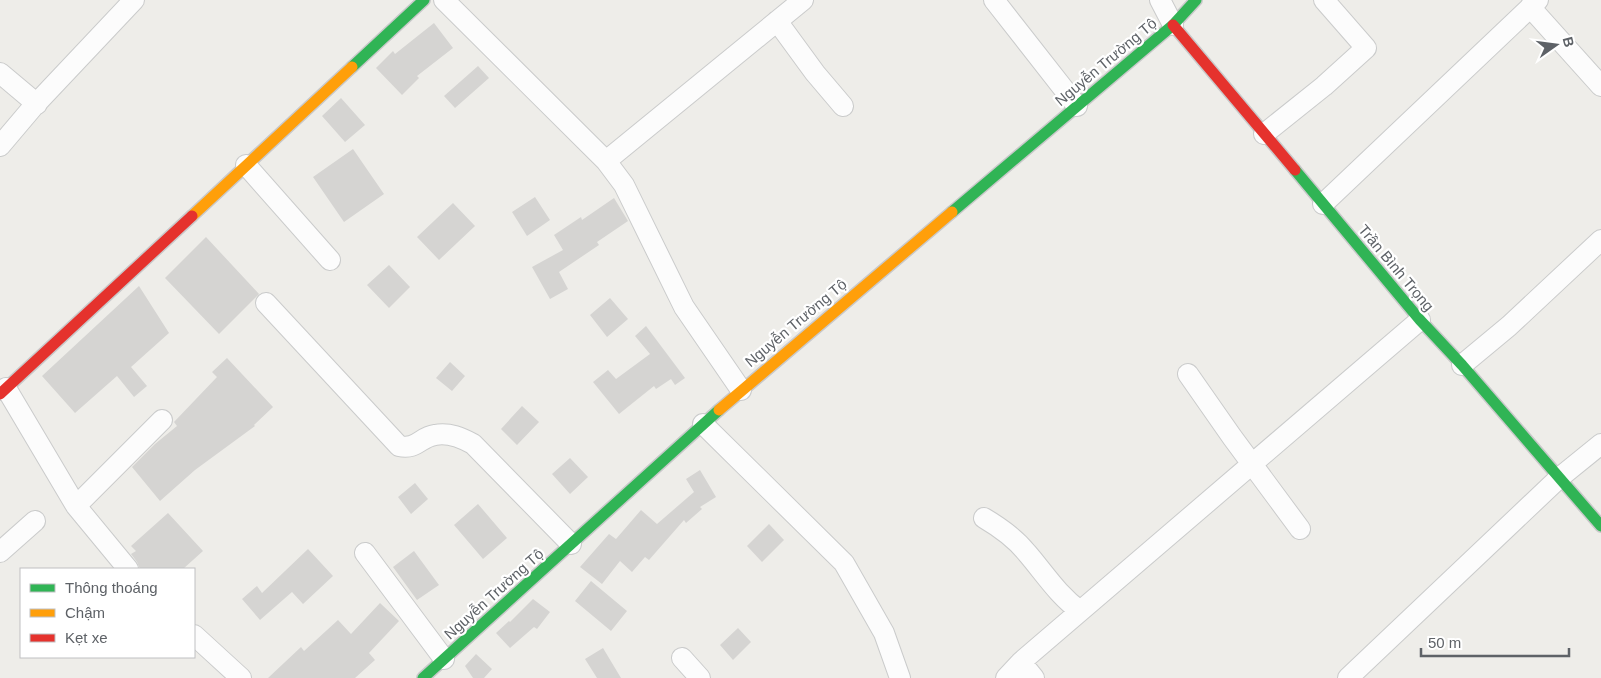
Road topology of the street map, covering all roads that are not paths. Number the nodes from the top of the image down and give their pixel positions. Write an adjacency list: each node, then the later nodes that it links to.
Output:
1 (424, 0): 20 (street)
2 (444, 0): 19 (street)
3 (802, 0): 10 (street)
4 (994, 0): 16 (street)
5 (1160, 0): 11 (street)
6 (1196, 0): 11 (street, Nguyễn Trường Tộ)
7 (1324, 0): 17 (street)
8 (122, 4): 14 (street)
9 (1534, 4): 13 (street); 21 (street)
10 (777, 21): 15 (street); 19 (street)
11 (1173, 25): 16 (street, Nguyễn Trường Tộ); 17 (street, Trần Bình Trọng)
12 (0, 73): 14 (street)
13 (1601, 86)
14 (36, 104): 18 (street)
15 (843, 106)
16 (1077, 106): 28 (street, Nguyễn Trường Tộ)
17 (1264, 134): 21 (street, Trần Bình Trọng)
18 (0, 146)
19 (606, 161): 28 (street)
20 (246, 165): 23 (street); 29 (street)
21 (1323, 204): 25 (street, Trần Bình Trọng)
22 (1601, 240): 26 (street)
23 (330, 260)
24 (266, 303): 40 (street)
25 (1420, 320): 26 (street, Trần Bình Trọng); 33 (street)
26 (1462, 365): 34 (street, Trần Bình Trọng)
27 (1188, 374): 33 (street)
28 (740, 390): 31 (street, Nguyễn Trường Tộ)
29 (3, 391): 35 (street)
30 (162, 420): 35 (street)
31 (703, 424): 40 (street, Nguyễn Trường Tộ); 52 (street)
32 (1601, 444): 34 (street)
33 (1252, 464): 39 (street); 44 (street)
34 (1559, 478): 38 (street, Trần Bình Trọng); 55 (street)
35 (76, 506): 43 (street)
36 (984, 518): 44 (street)
37 (35, 521): 41 (street)
38 (1601, 526)
39 (1300, 529)
40 (571, 544): 47 (street, Nguyễn Trường Tộ)
41 (0, 552)
42 (365, 553): 47 (street)
43 (127, 568)
44 (1080, 611): 48 (street)
45 (195, 637): 49 (street)
46 (682, 658): 51 (street)
47 (444, 659): 50 (street, Nguyễn Trường Tộ)
48 (1022, 662): 53 (street); 54 (street)
49 (241, 678)
50 (423, 678)
51 (700, 678)
52 (900, 678)
53 (1006, 678)
54 (1034, 678)
55 (1348, 678)

